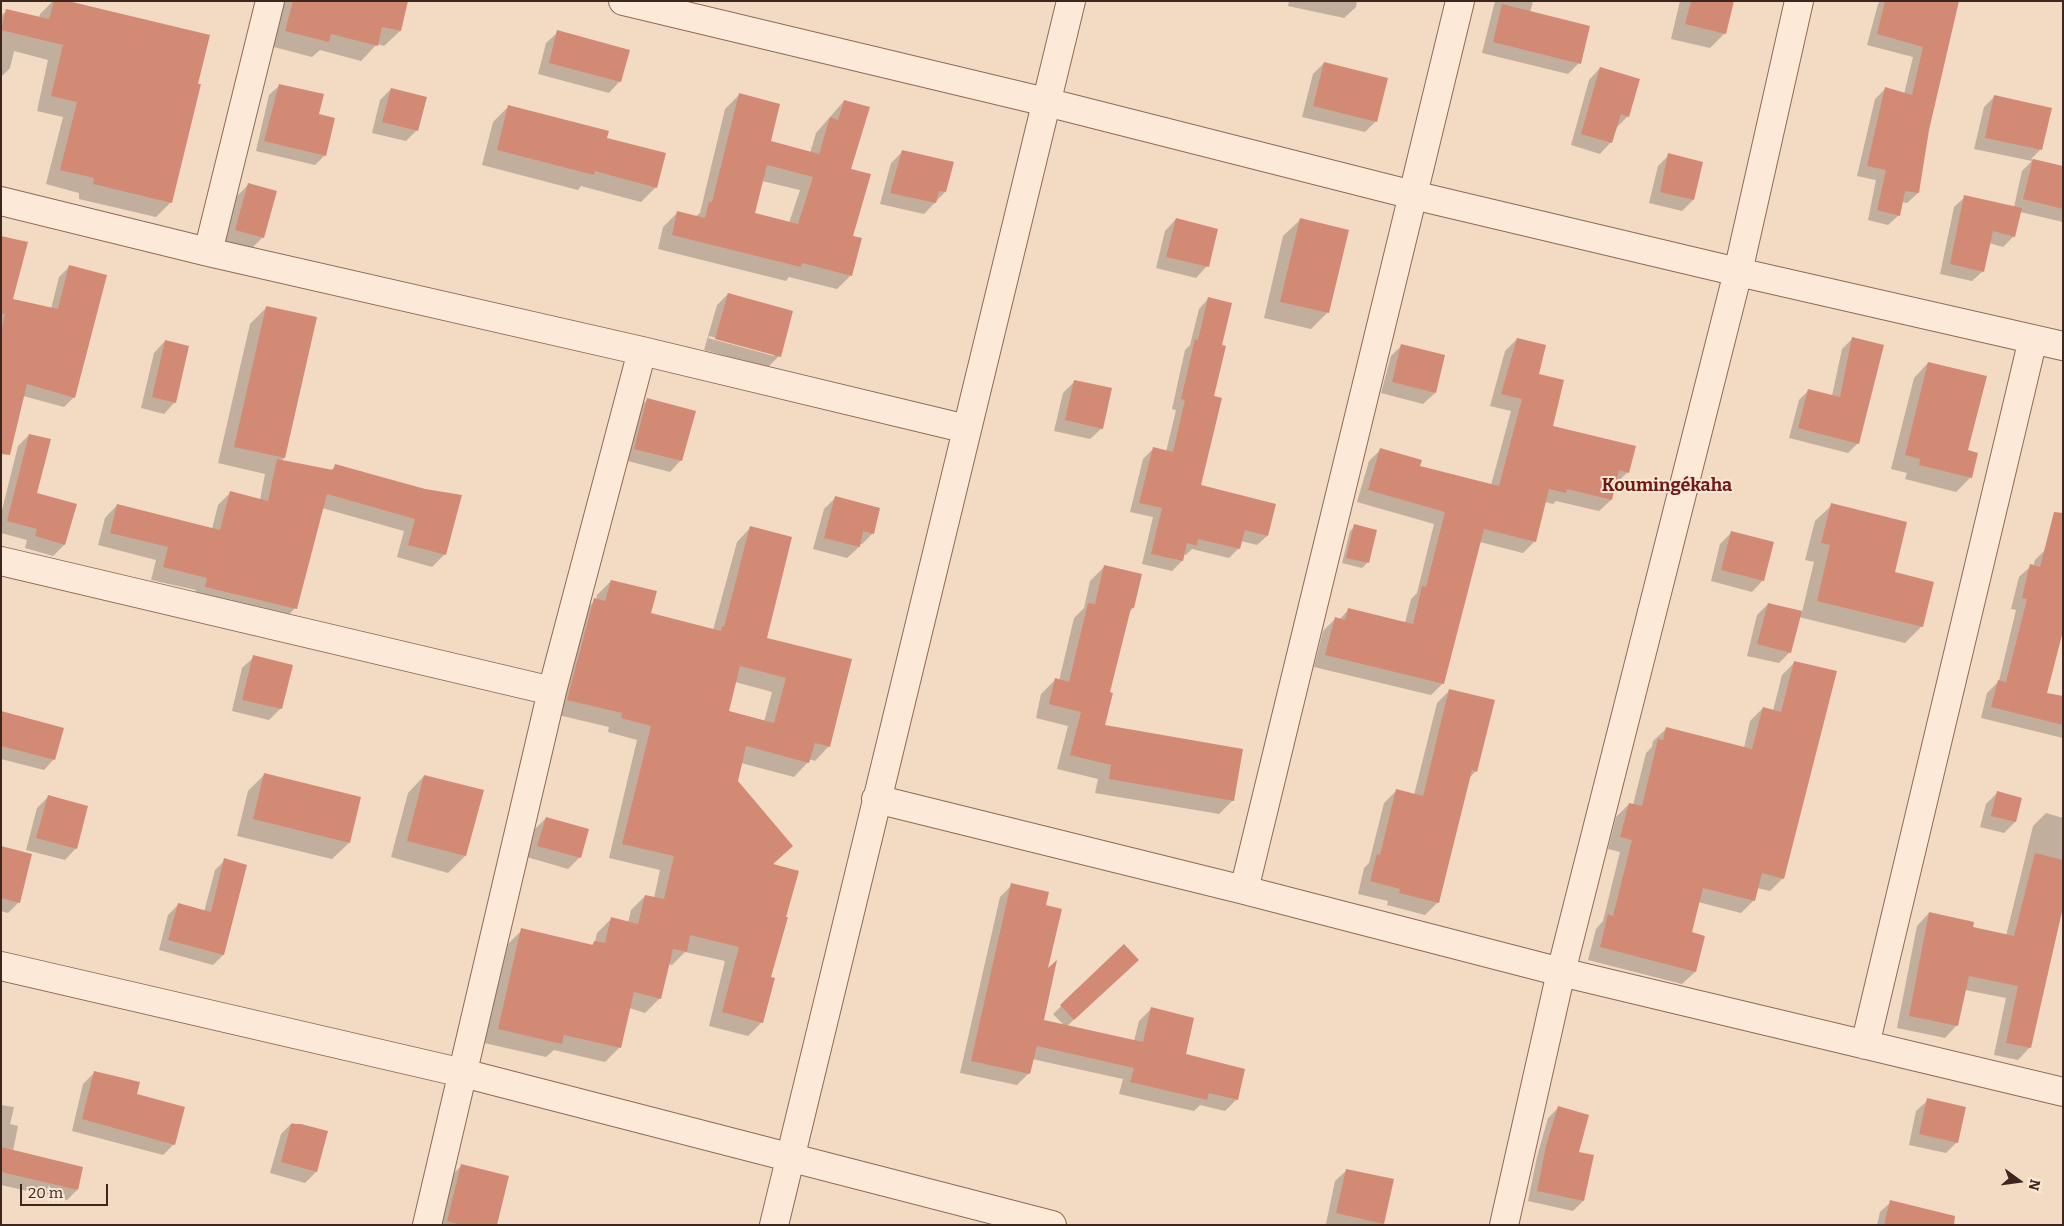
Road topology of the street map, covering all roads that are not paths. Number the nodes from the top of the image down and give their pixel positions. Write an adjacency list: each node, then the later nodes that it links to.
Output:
1 (270, 1): 9 (street)
2 (623, 1): 6 (street)
3 (1071, 1): 6 (street)
4 (1460, 1): 7 (street)
5 (1799, 1): 10 (street)
6 (1046, 102): 7 (street); 14 (street)
7 (1413, 195): 10 (street); 18 (street)
8 (1, 201): 9 (street)
9 (208, 252): 13 (street)
10 (1738, 272): 11 (street); 20 (street)
11 (2033, 339): 12 (street); 21 (street)
12 (2063, 346)
13 (642, 350): 14 (street); 16 (street)
14 (967, 429): 17 (street)
15 (1, 561): 16 (street)
16 (552, 691): 22 (street)
17 (876, 799): 18 (street); 24 (street)
18 (1244, 890): 20 (street)
19 (1, 966): 22 (street)
20 (1561, 972): 21 (street); 28 (street)
21 (1865, 1046): 23 (street)
22 (463, 1073): 24 (street); 25 (street)
23 (2063, 1092)
24 (791, 1159): 26 (street); 27 (street)
25 (427, 1225)
26 (774, 1225)
27 (1052, 1225)
28 (1504, 1225)

